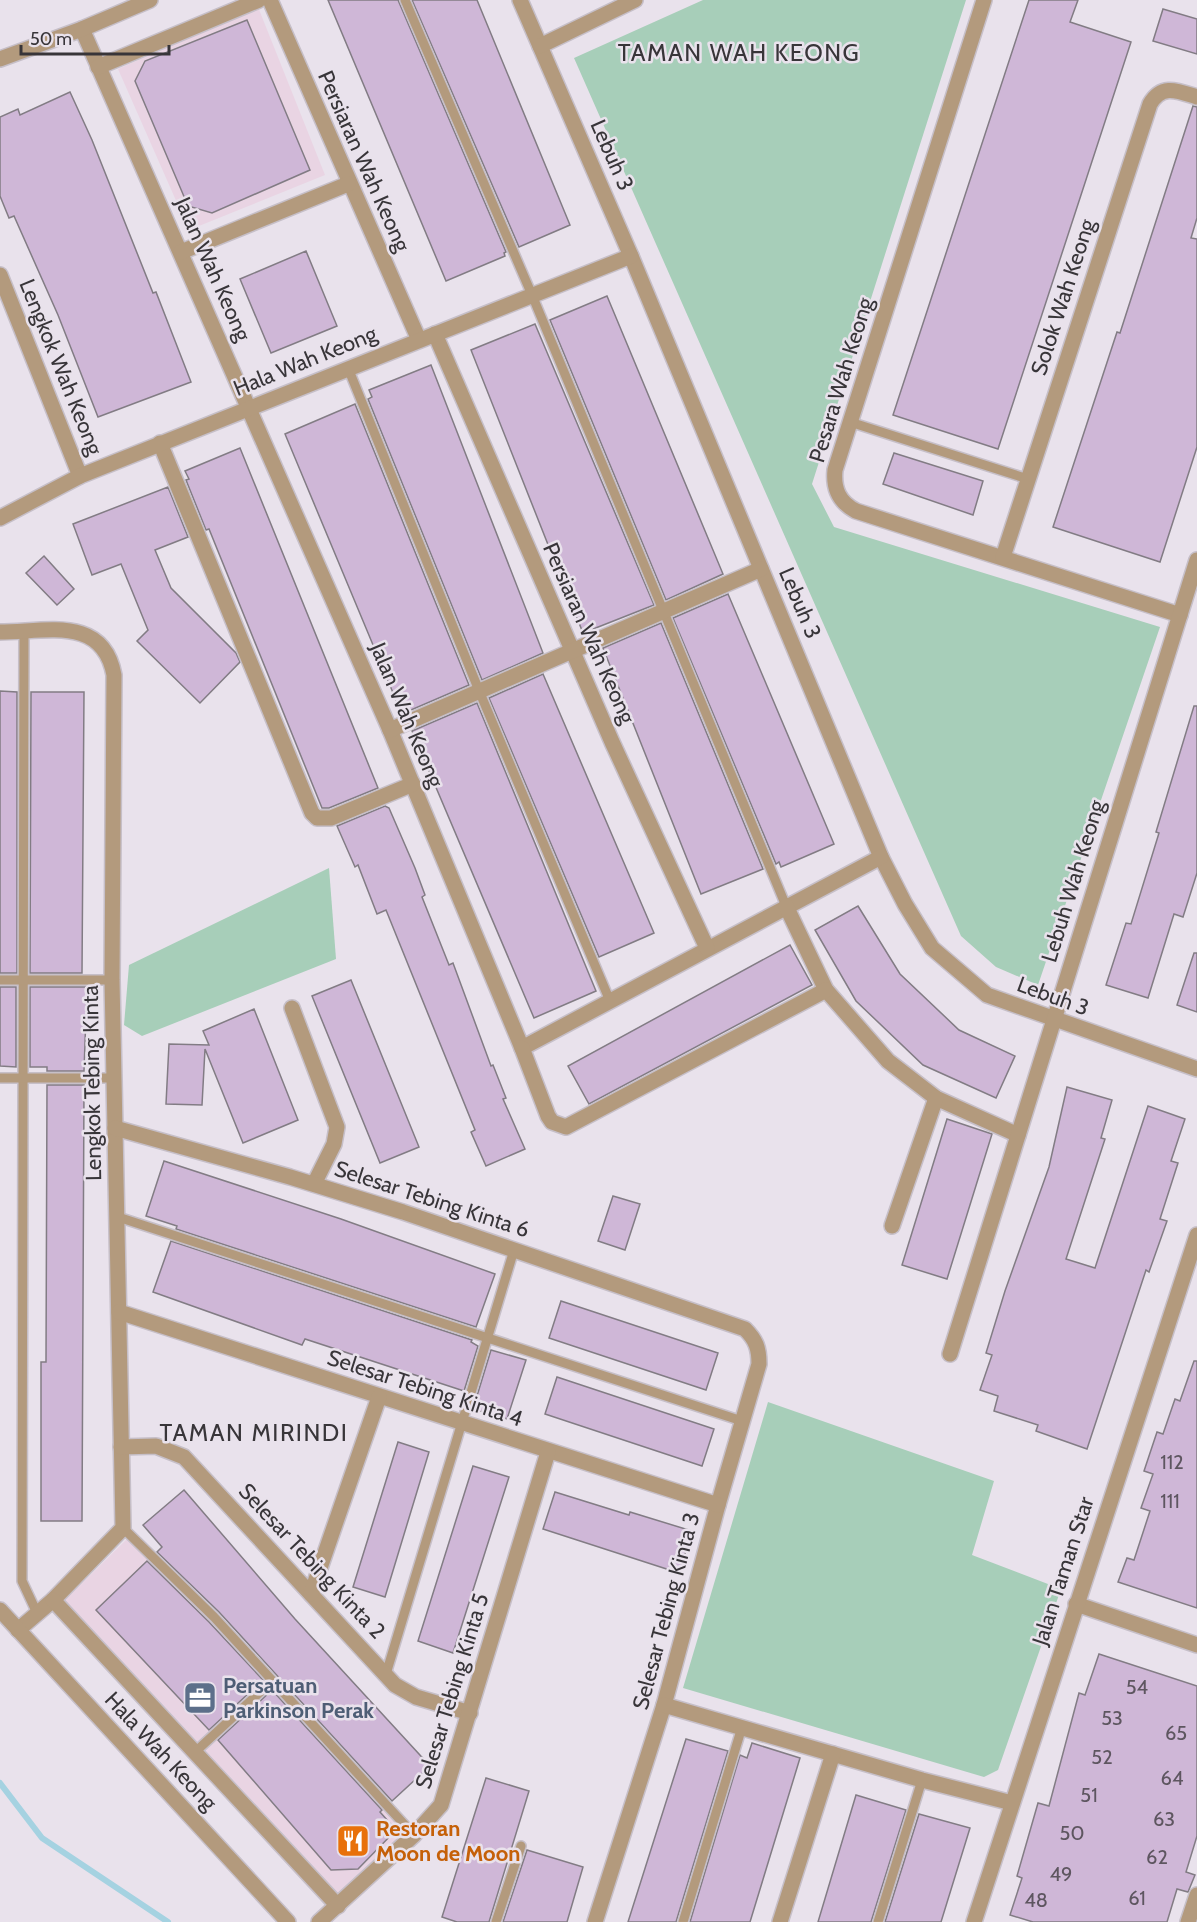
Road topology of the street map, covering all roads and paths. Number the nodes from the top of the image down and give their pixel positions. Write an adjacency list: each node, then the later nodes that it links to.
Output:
1 (150, 0): 8 (street)
2 (259, 0): 11 (street)
3 (270, 0): 13 (street, Persiaran Wah Keong)
4 (405, 0): 17 (lane)
5 (520, 0): 9 (street, Lebuh 3)
6 (635, 0): 9 (street)
7 (984, 0): 22 (street, Pesara Wah Keong)
8 (82, 29): 10 (street); 11 (street, Jalan Wah Keong)
9 (540, 46): 15 (street, Lebuh 3)
10 (0, 59)
11 (98, 67): 14 (street, Jalan Wah Keong)
12 (1197, 97): 25 (street, Solok Wah Keong)
13 (348, 184): 14 (street); 19 (street, Persiaran Wah Keong)
14 (181, 252): 21 (street, Jalan Wah Keong)
15 (631, 256): 17 (street, Hala Wah Keong); 29 (street, Lebuh 3)
16 (0, 275): 24 (street, Lengkok Wah Keong)
17 (532, 295): 18 (street, Hala Wah Keong); 30 (lane)
18 (435, 334): 19 (street, Hala Wah Keong); 34 (street, Persiaran Wah Keong)
19 (419, 340): 20 (street, Hala Wah Keong)
20 (348, 368): 21 (street, Hala Wah Keong); 35 (lane)
21 (250, 407): 23 (street, Hala Wah Keong); 36 (street, Jalan Wah Keong)
22 (850, 422): 25 (lane); 27 (street, Pesara Wah Keong)
23 (160, 443): 24 (street, Hala Wah Keong); 37 (street)
24 (80, 476): 26 (street, Hala Wah Keong)
25 (1028, 479): 27 (street, Solok Wah Keong)
26 (0, 518)
27 (1003, 557): 31 (street, Pesara Wah Keong)
28 (1197, 560): 31 (street, Lebuh Wah Keong)
29 (761, 569): 30 (street); 38 (street, Lebuh 3)
30 (664, 611): 34 (street); 39 (lane)
31 (1180, 615): 47 (street, Lebuh Wah Keong)
32 (24, 632): 33 (street, Lengkok Tebing Kinta); 42 (lane); 43 (street, Lengkok Tebing Kinta)
33 (0, 633)
34 (572, 651): 35 (street); 40 (street, Persiaran Wah Keong)
35 (480, 693): 36 (street); 45 (lane)
36 (390, 730): 37 (street, Jalan Wah Keong)
37 (413, 784): 48 (street, Jalan Wah Keong)
38 (881, 857): 39 (street); 47 (street, Lebuh 3)
39 (786, 906): 40 (street); 44 (street)
40 (707, 948): 45 (street)
41 (0, 980): 42 (lane)
42 (26, 980): 43 (lane); 51 (lane)
43 (112, 980): 52 (street, Lengkok Tebing Kinta)
44 (826, 990): 48 (street, Jalan Wah Keong); 53 (street)
45 (610, 1001): 48 (street)
46 (292, 1008): 56 (street)
47 (1053, 1020): 49 (street, Lebuh 3); 55 (street, Lebuh Wah Keong)
48 (522, 1048)
49 (1197, 1069)
50 (0, 1078): 51 (lane)
51 (24, 1078): 52 (lane); 76 (lane)
52 (114, 1078): 54 (street, Lengkok Tebing Kinta)
53 (936, 1098): 55 (street); 58 (street)
54 (116, 1128): 56 (street, Selesar Tebing Kinta 6); 57 (street, Lengkok Tebing Kinta)
55 (1018, 1135): 64 (street, Lebuh Wah Keong)
56 (314, 1184): 60 (street, Selesar Tebing Kinta 6)
57 (117, 1217): 61 (street, Lengkok Tebing Kinta); 63 (lane)
58 (892, 1226)
59 (1197, 1235): 74 (street, Jalan Taman Star)
60 (514, 1251): 62 (street, Selesar Tebing Kinta 6); 63 (lane)
61 (119, 1312): 65 (street, Selesar Tebing Kinta 4); 68 (street, Lengkok Tebing Kinta)
62 (730, 1324): 66 (street, Selesar Tebing Kinta 3)
63 (488, 1338): 66 (lane); 67 (lane)
64 (950, 1354)
65 (379, 1397): 67 (street, Selesar Tebing Kinta 4); 72 (street)
66 (742, 1421): 70 (street, Selesar Tebing Kinta 3)
67 (462, 1423): 69 (street, Selesar Tebing Kinta 4); 79 (lane)
68 (121, 1447): 71 (street, Lengkok Tebing Kinta); 72 (street, Selesar Tebing Kinta 2)
69 (548, 1452): 70 (street, Selesar Tebing Kinta 4); 82 (street, Selesar Tebing Kinta 5)
70 (718, 1505): 81 (street, Selesar Tebing Kinta 3)
71 (123, 1528): 73 (street); 80 (lane)
72 (311, 1594): 79 (street, Selesar Tebing Kinta 2)
73 (53, 1600): 76 (street); 84 (street)
74 (1076, 1604): 78 (street); 87 (street, Jalan Taman Star)
75 (0, 1610): 77 (street, Hala Wah Keong)
76 (37, 1613): 77 (street)
77 (18, 1630): 92 (street, Hala Wah Keong)
78 (1197, 1646)
79 (386, 1674): 82 (street, Selesar Tebing Kinta 2)
80 (271, 1682): 84 (lane); 88 (lane)
81 (664, 1705): 83 (street); 95 (street, Selesar Tebing Kinta 3)
82 (470, 1713): 88 (street, Selesar Tebing Kinta 5)
83 (742, 1727): 85 (street); 96 (lane)
84 (194, 1753): 91 (street)
85 (833, 1754): 86 (street); 97 (street)
86 (922, 1780): 87 (street); 98 (lane)
87 (1012, 1803): 99 (street, Jalan Taman Star)
88 (414, 1835): 91 (street, Selesar Tebing Kinta 5)
89 (521, 1846): 94 (lane)
90 (1197, 1895): 100 (street)
91 (338, 1906): 93 (street, Selesar Tebing Kinta 5)
92 (288, 1922)
93 (319, 1922)
94 (496, 1922)
95 (595, 1922)
96 (683, 1922)
97 (780, 1922)
98 (878, 1922)
99 (974, 1922)
100 (1188, 1922)

